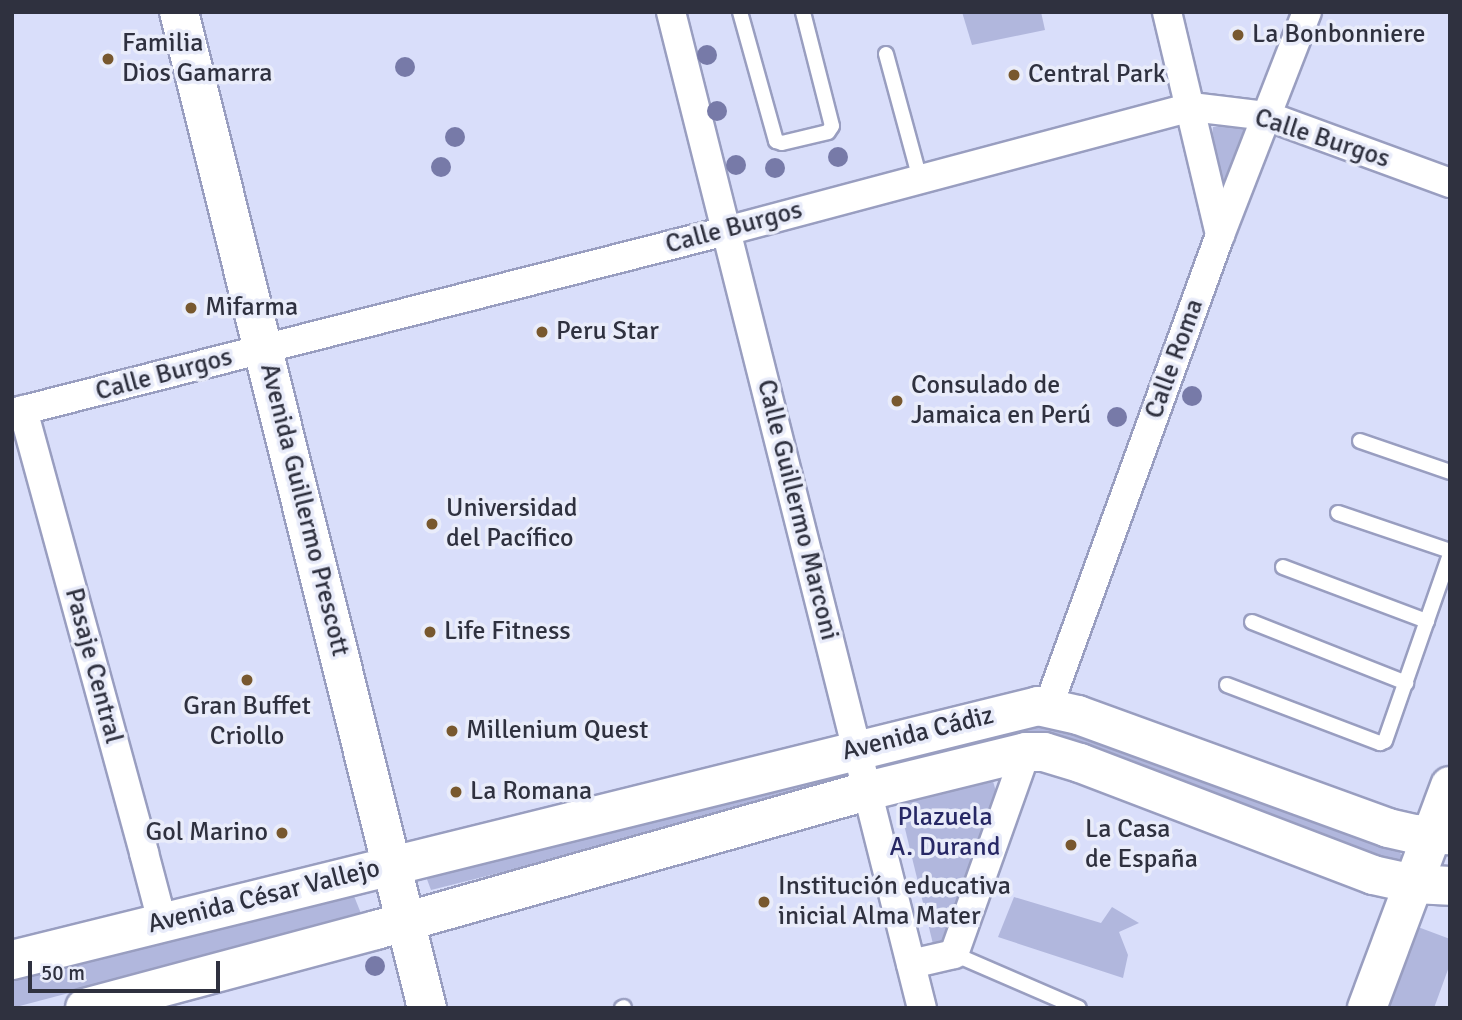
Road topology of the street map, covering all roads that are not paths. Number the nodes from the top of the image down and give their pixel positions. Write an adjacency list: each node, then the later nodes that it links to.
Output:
1 (178, 12): 14 (main road, Avenida Guillermo Prescott)
2 (671, 12): 12 (street, Calle Guillermo Marconi)
3 (740, 12): 4 (lane)
4 (803, 12)
5 (1167, 12): 8 (street)
6 (1307, 12): 9 (street, Calle Roma)
7 (886, 54): 10 (lane)
8 (1191, 107): 9 (street, Calle Burgos); 10 (street, Calle Burgos); 13 (street)
9 (1267, 116): 11 (street, Calle Burgos); 13 (street, Calle Roma)
10 (920, 179): 12 (street, Calle Burgos)
11 (1450, 183)
12 (726, 231): 14 (street, Calle Burgos); 26 (street, Calle Guillermo Marconi)
13 (1220, 235): 25 (street, Calle Roma)
14 (263, 348): 15 (street, Calle Burgos); 31 (main road, Avenida Guillermo Prescott)
15 (18, 412): 34 (street, Pasaje Central)
16 (1360, 441): 17 (lane)
17 (1450, 472)
18 (1338, 513): 19 (lane)
19 (1450, 553): 21 (lane)
20 (1283, 567): 21 (lane)
21 (1427, 621): 23 (lane)
22 (1252, 622): 23 (lane)
23 (1406, 683): 24 (lane)
24 (1227, 685)
25 (1048, 707): 26 (main road, Avenida Cádiz); 30 (main road, Avenida Cádiz)
26 (857, 749): 29 (street, Calle Guillermo Marconi); 31 (main road, Avenida Cádiz)
27 (1026, 752): 29 (main road, Avenida Cádiz); 32 (main road, Avenida Cádiz); 35 (street)
28 (1450, 786): 30 (main road)
29 (867, 791): 33 (main road, Avenida Cádiz); 37 (street, Calle Guillermo Marconi)
30 (1441, 836): 32 (main road)
31 (394, 864): 33 (main road, Avenida Guillermo Prescott); 34 (main road, Avenida César Vallejo)
32 (1432, 885): 42 (main road)
33 (405, 921): 38 (main road); 39 (main road, Avenida Guillermo Prescott)
34 (159, 923): 36 (main road, Avenida César Vallejo)
35 (954, 954): 37 (street); 41 (lane)
36 (12, 960)
37 (911, 964): 40 (street, Calle Guillermo Marconi)
38 (85, 1008)
39 (427, 1008)
40 (922, 1008)
41 (1079, 1008)
42 (1367, 1008)

